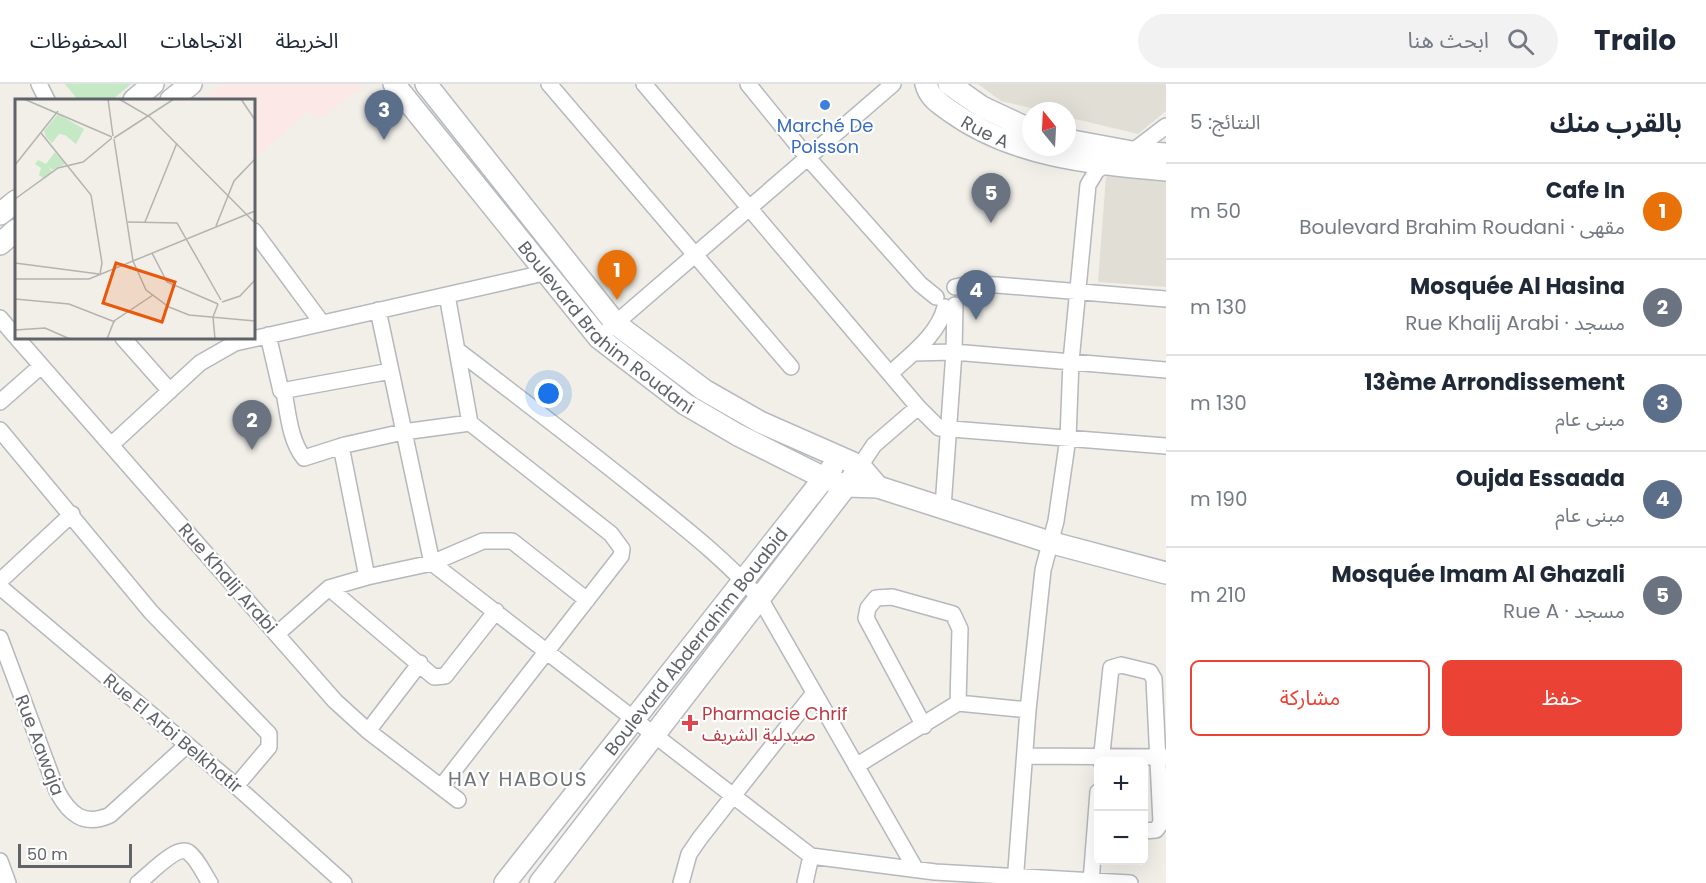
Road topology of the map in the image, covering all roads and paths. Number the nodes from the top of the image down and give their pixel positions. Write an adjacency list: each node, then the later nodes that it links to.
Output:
1 (39, 84): 12 (street)
2 (153, 84): 13 (main road)
3 (191, 84): 14 (main road)
4 (425, 84): 11 (main road); 38 (main road, Boulevard Brahim Roudani)
5 (549, 84): 29 (street)
6 (644, 84): 24 (street)
7 (748, 84): 20 (street)
8 (893, 84): 20 (street)
9 (926, 84): 21 (main road, Rue A)
10 (949, 84): 15 (main road, Rue A)
11 (399, 90): 30 (main road, Boulevard Brahim Roudani)
12 (46, 99)
13 (135, 99)
14 (172, 99)
15 (1022, 126)
16 (1166, 126): 18 (street)
17 (1076, 142): 18 (main road)
18 (1132, 152): 19 (main road); 21 (street)
19 (1166, 154)
20 (808, 158): 24 (street); 34 (street)
21 (1105, 165): 22 (main road, Rue A); 31 (street)
22 (1166, 170)
23 (15, 202): 25 (main road)
24 (750, 209): 29 (street); 54 (street)
25 (0, 214)
26 (15, 231): 28 (main road)
27 (255, 232): 37 (street)
28 (0, 244)
29 (696, 254): 38 (street); 51 (street)
30 (544, 273): 32 (street); 42 (main road, Boulevard Brahim Roudani)
31 (1078, 293): 33 (street); 34 (street); 49 (street)
32 (447, 295): 35 (street); 46 (street)
33 (1166, 299)
34 (945, 303): 47 (street); 48 (street)
35 (378, 310): 37 (street); 53 (street)
36 (0, 318): 39 (street, Rue Khalij Arabi)
37 (322, 323): 40 (street)
38 (616, 324): 42 (street); 67 (main road, Boulevard Brahim Roudani)
39 (15, 335)
40 (268, 335): 41 (street); 56 (street)
41 (255, 337)
42 (598, 338): 68 (main road, Boulevard Brahim Roudani)
43 (19, 339): 50 (street, Rue Khalij Arabi)
44 (124, 339): 55 (street)
45 (245, 339): 55 (street)
46 (457, 350): 59 (street); 77 (street)
47 (954, 352): 48 (street); 49 (street); 61 (street)
48 (913, 353): 54 (street)
49 (1071, 361): 52 (street); 63 (street)
50 (41, 366): 57 (street); 64 (street, Rue Khalij Arabi)
51 (791, 367)
52 (1166, 370)
53 (391, 371): 56 (street); 62 (street)
54 (891, 373): 58 (street)
55 (170, 391): 64 (street)
56 (284, 392): 65 (street)
57 (0, 402)
58 (918, 407): 61 (street); 67 (street)
59 (470, 423): 62 (street); 81 (street)
60 (0, 430): 72 (street)
61 (949, 430): 63 (street); 71 (street)
62 (403, 432): 65 (street); 74 (street)
63 (1068, 438): 66 (street); 73 (street)
64 (111, 445): 84 (street, Rue Khalij Arabi)
65 (341, 446): 76 (street)
66 (1166, 446)
67 (850, 462): 68 (main road, Boulevard Abderrahim Bouabid); 69 (main road, Boulevard Abderrahim Bouabid); 70 (main road, Boulevard Brahim Roudani)
68 (824, 478): 69 (main road, Boulevard Brahim Roudani); 77 (main road, Boulevard Abderrahim Bouabid)
69 (847, 486): 70 (main road, Boulevard Brahim Roudani); 82 (main road, Boulevard Abderrahim Bouabid)
70 (879, 488): 71 (main road, Boulevard Brahim Roudani)
71 (943, 507): 73 (main road, Boulevard Brahim Roudani)
72 (72, 514): 78 (street); 101 (street)
73 (1049, 542): 75 (main road, Boulevard Brahim Roudani); 90 (street)
74 (432, 563): 76 (street); 81 (street); 83 (street)
75 (1166, 573)
76 (367, 577): 80 (street)
77 (743, 579): 82 (street); 91 (main road, Boulevard Abderrahim Bouabid)
78 (0, 581)
79 (0, 587): 95 (street, Rue El Arbi Belkhatir)
80 (329, 588): 84 (street); 87 (street)
81 (587, 600): 86 (street)
82 (760, 600): 88 (street); 94 (main road, Boulevard Abderrahim Bouabid)
83 (496, 611): 86 (street); 87 (street)
84 (277, 634): 93 (street, Rue Khalij Arabi)
85 (0, 638): 95 (street, Rue Aawaja)
86 (547, 652): 91 (street); 102 (street)
87 (420, 663): 93 (street)
88 (814, 693): 100 (street); 103 (street)
89 (958, 703): 90 (street); 92 (street); 92 (street)
90 (1028, 710): 96 (street)
91 (634, 720): 94 (street); 117 (main road, Boulevard Abderrahim Bouabid)
92 (924, 726): 100 (street)
93 (368, 731): 102 (street, Rue Khalij Arabi)
94 (657, 735): 103 (street); 118 (main road, Boulevard Abderrahim Bouabid)
95 (187, 745): 101 (street, Rue El Arbi Belkhatir)
96 (1025, 756): 99 (street); 111 (street)
97 (1101, 757): 98 (street)
98 (1161, 758): 105 (street)
99 (1094, 760)
100 (856, 766): 109 (street)
101 (236, 786): 116 (street, Rue El Arbi Belkhatir)
102 (441, 787): 104 (street, Rue Khalij Arabi)
103 (734, 797): 106 (street); 119 (street)
104 (458, 800)
105 (1148, 831)
106 (811, 855): 109 (street); 120 (street)
107 (1094, 856): 112 (street)
108 (0, 861): 113 (street)
109 (915, 868): 110 (street)
110 (934, 878): 111 (street)
111 (1015, 881): 112 (street)
112 (1091, 882): 121 (street)
113 (8, 883)
114 (138, 883): 115 (street)
115 (210, 883)
116 (344, 883)
117 (506, 883)
118 (540, 883)
119 (681, 883)
120 (805, 883)
121 (1101, 883): 122 (street)
122 (1130, 883)

